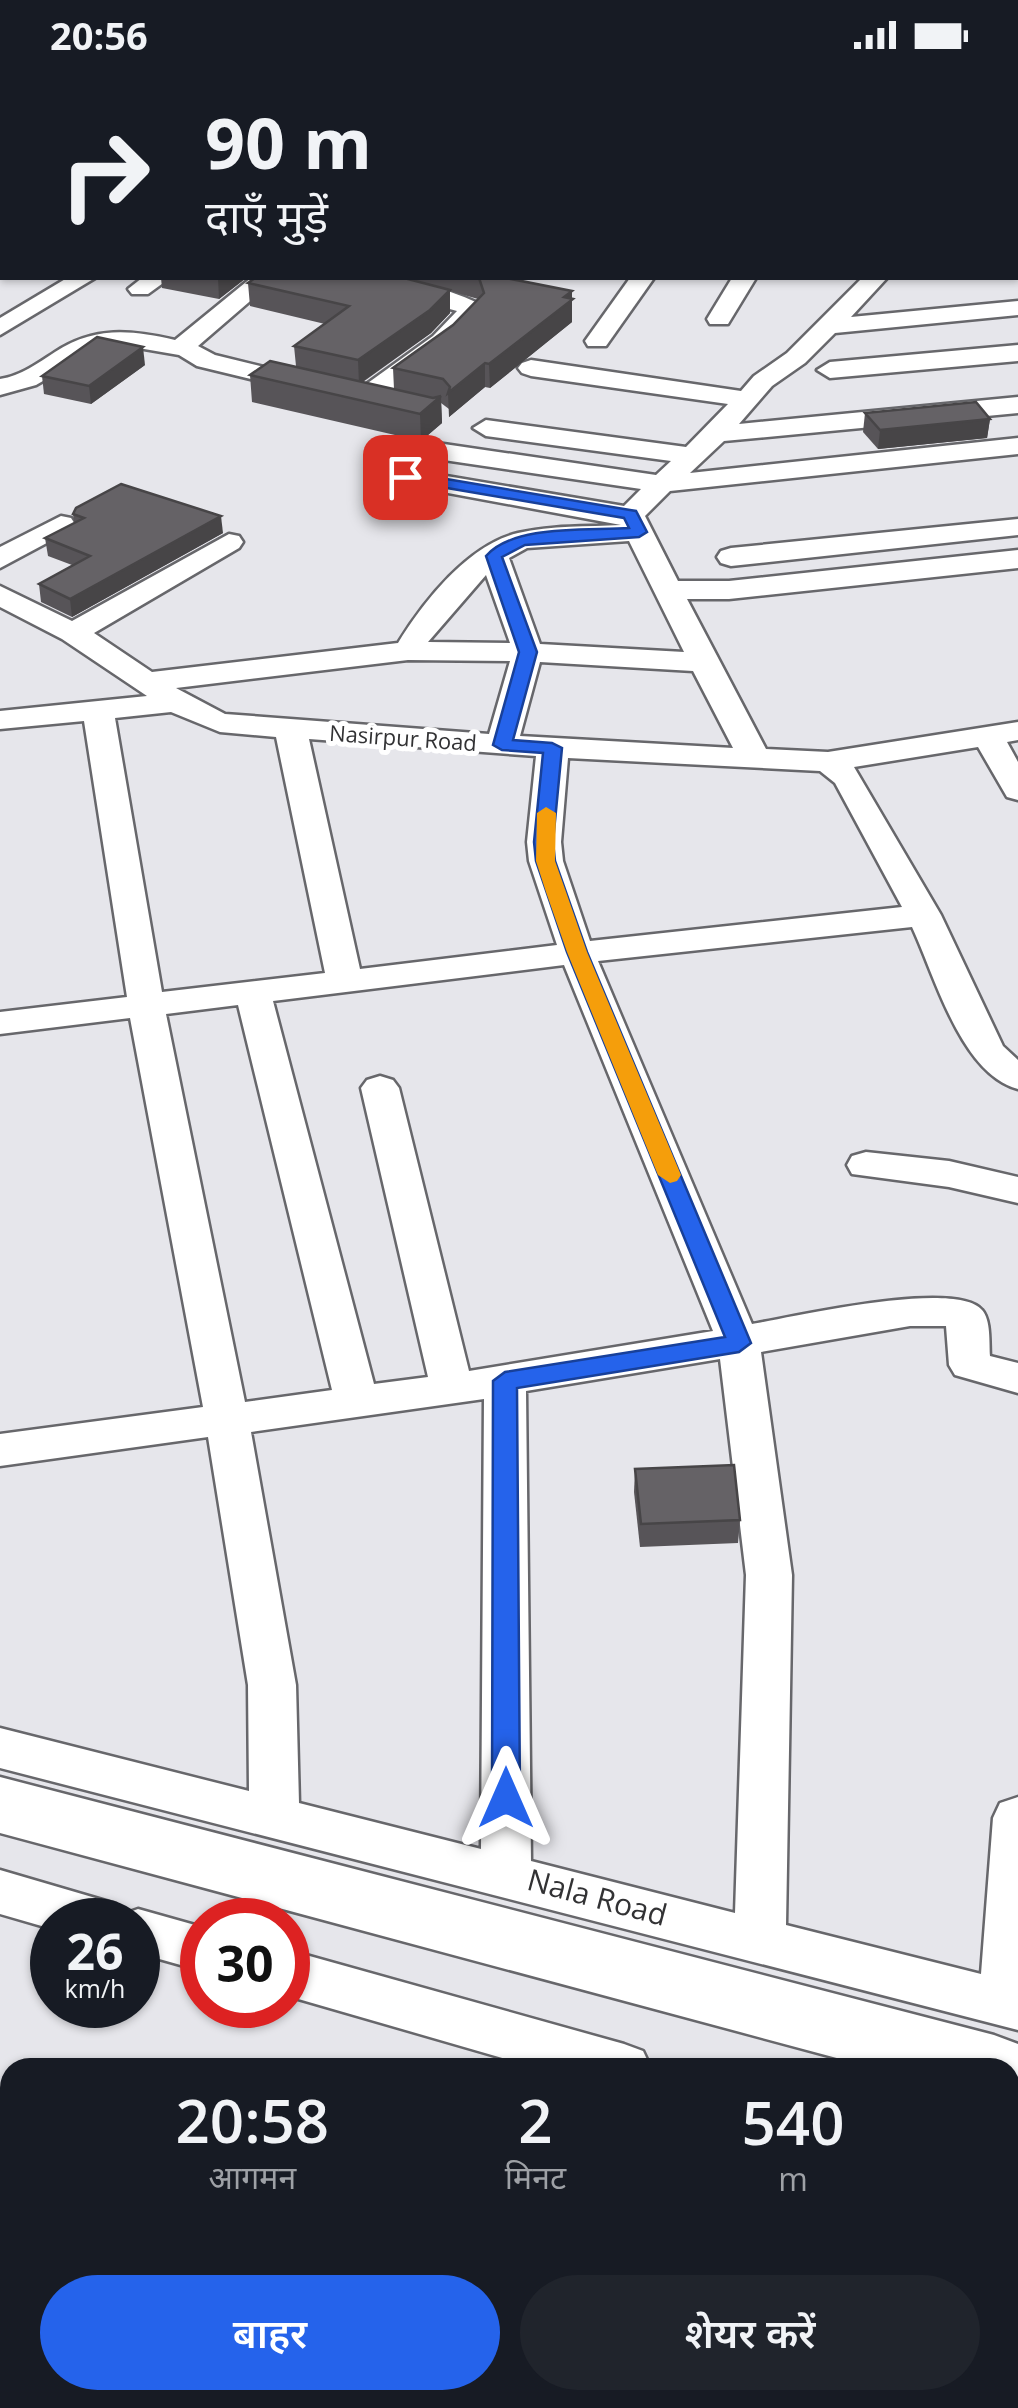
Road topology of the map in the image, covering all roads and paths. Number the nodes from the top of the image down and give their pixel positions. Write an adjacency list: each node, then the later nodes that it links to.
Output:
1 (446, 70): 2 (street)
2 (454, 70)
3 (80, 280): 12 (street)
4 (262, 280): 14 (street)
5 (371, 280): 19 (street)
6 (641, 280): 13 (street)
7 (743, 280): 10 (street)
8 (873, 280): 11 (street)
9 (1018, 308): 11 (street)
10 (719, 319)
11 (829, 326): 20 (street)
12 (0, 328)
13 (597, 341)
14 (186, 350): 18 (street); 19 (street)
15 (1018, 353): 17 (street)
16 (531, 368): 20 (street)
17 (830, 370)
18 (0, 388)
19 (346, 394): 22 (street)
20 (745, 399): 24 (street)
21 (1018, 405): 24 (street)
22 (399, 406)
23 (486, 428): 27 (street)
24 (716, 434): 27 (street)
25 (1018, 446): 29 (street)
26 (437, 451): 29 (street)
27 (692, 456): 29 (street)
28 (405, 477): 30 (street)
29 (662, 484): 30 (street)
30 (635, 523): 36 (street); 40 (street)
31 (61, 524): 35 (street)
32 (1018, 526): 37 (street)
33 (0, 528): 35 (street)
34 (229, 542): 42 (street)
35 (28, 543): 38 (street)
36 (494, 556): 43 (street); 44 (street)
37 (731, 557)
38 (0, 559)
39 (1018, 559): 40 (street)
40 (668, 590): 45 (street)
41 (0, 596): 42 (street, Nasirpur Road)
42 (73, 633): 46 (street, Nasirpur Road)
43 (408, 651): 44 (street); 46 (street)
44 (528, 652): 45 (street); 52 (street)
45 (704, 662): 54 (street)
46 (146, 682): 47 (street, Nasirpur Road)
47 (175, 702): 48 (street); 50 (street, Nasirpur Road)
48 (98, 710): 49 (street); 61 (street)
49 (0, 720)
50 (291, 730): 52 (street, Nasirpur Road); 59 (street)
51 (1002, 732): 55 (street, Nasirpur Road); 56 (street)
52 (502, 745): 53 (street, Nasirpur Road)
53 (552, 748): 54 (street, Nasirpur Road); 58 (street)
54 (755, 759): 55 (street, Nasirpur Road)
55 (828, 762): 57 (street)
56 (1018, 790)
57 (924, 916): 58 (street); 63 (street)
58 (577, 952): 59 (street); 67 (street)
59 (344, 980): 60 (street)
60 (253, 992): 61 (street); 71 (street)
61 (146, 1005): 62 (street); 72 (street)
62 (0, 1023)
63 (1018, 1078)
64 (380, 1088): 70 (street)
65 (866, 1165): 66 (street)
66 (1018, 1190)
67 (739, 1343): 68 (street); 69 (street); 81 (street)
68 (1018, 1378)
69 (505, 1381): 70 (street); 78 (street)
70 (452, 1389): 71 (street)
71 (357, 1404): 72 (street)
72 (226, 1420): 73 (street); 76 (street)
73 (0, 1450)
74 (0, 1748): 76 (street, Nala Road)
75 (0, 1806): 83 (street)
76 (274, 1815): 78 (street, Nala Road)
77 (1018, 1818): 83 (street)
78 (506, 1874): 81 (street, Nala Road)
79 (0, 1892): 80 (street)
80 (30, 1901)
81 (760, 1941): 83 (street, Nala Road)
82 (310, 1981): 84 (street)
83 (1007, 2037)
84 (495, 2049): 85 (street)
85 (556, 2058)

